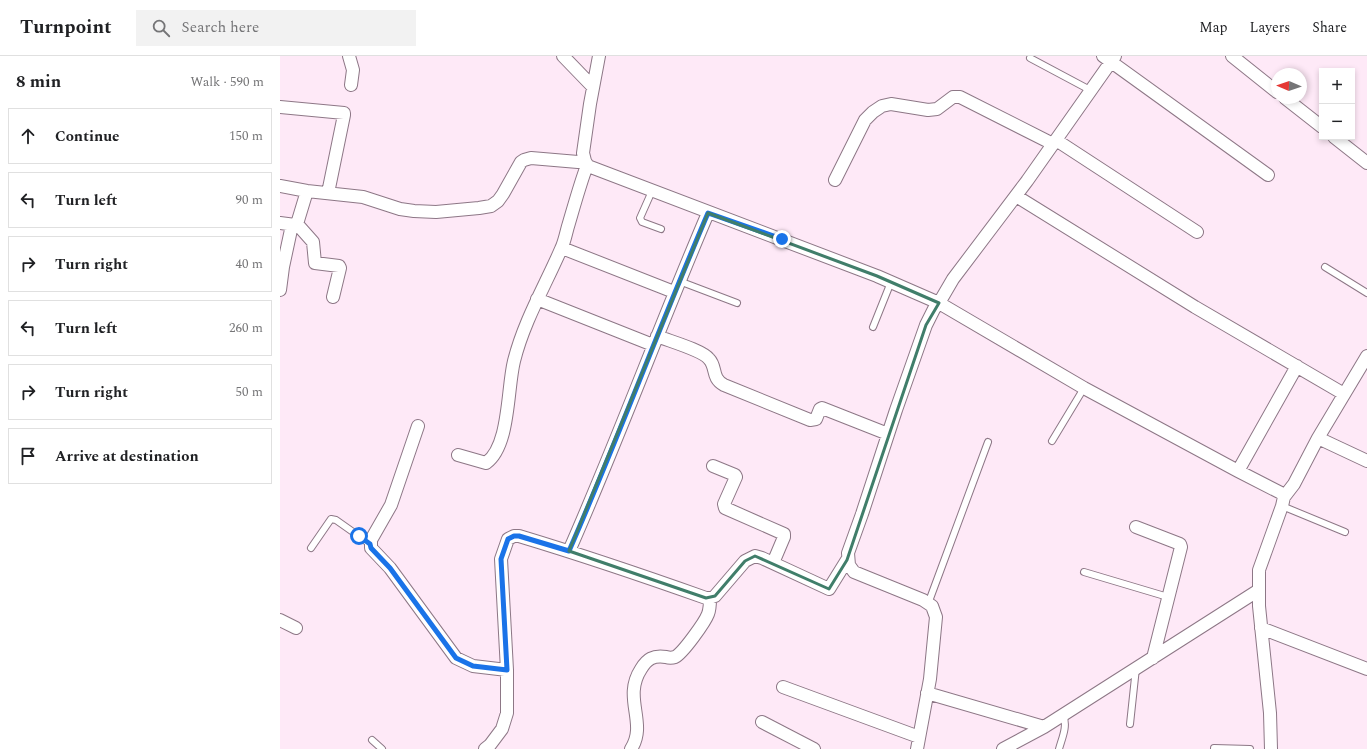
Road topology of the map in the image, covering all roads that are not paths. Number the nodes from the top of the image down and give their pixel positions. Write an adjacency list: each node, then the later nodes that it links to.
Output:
1 (350, 56): 7 (street)
2 (563, 56): 8 (street)
3 (599, 56): 8 (street)
4 (1232, 56): 9 (street)
5 (1030, 58): 10 (lane)
6 (1110, 58): 10 (street); 18 (street)
7 (351, 85)
8 (593, 87): 16 (street)
9 (1271, 87)
10 (1090, 90): 15 (street)
11 (1293, 104): 13 (street)
12 (280, 107): 23 (street)
13 (1319, 125)
14 (1338, 140): 17 (street)
15 (1054, 142): 19 (street); 24 (street); 29 (street)
16 (586, 163): 22 (street); 23 (street); 30 (street)
17 (1367, 163)
18 (1268, 175)
19 (835, 180)
20 (280, 186): 21 (street)
21 (306, 190): 23 (street); 27 (street)
22 (652, 191): 25 (street); 28 (lane)
23 (328, 193)
24 (1016, 196): 40 (street); 44 (street)
25 (708, 213): 32 (street); 33 (street)
26 (280, 223): 27 (street)
27 (295, 225): 34 (street); 37 (street)
28 (661, 229)
29 (1197, 232)
30 (562, 248): 35 (street); 38 (street)
31 (1325, 267): 36 (lane)
32 (679, 281): 35 (street); 39 (lane)
33 (891, 282): 40 (street); 41 (lane)
34 (280, 290)
35 (674, 292): 42 (street)
36 (1367, 293)
37 (334, 297)
38 (537, 299): 42 (street); 52 (street)
39 (737, 303)
40 (939, 303): 45 (street); 48 (street)
41 (873, 327)
42 (655, 341): 48 (street); 61 (street)
43 (1367, 356): 46 (street)
44 (1297, 366): 46 (street); 55 (street)
45 (1084, 388): 51 (lane); 55 (street)
46 (1344, 394): 49 (street)
47 (418, 426): 59 (street)
48 (888, 434): 62 (street)
49 (1318, 438): 53 (street); 56 (street)
50 (988, 442): 68 (lane)
51 (1052, 442)
52 (458, 455)
53 (1367, 461)
54 (713, 466): 63 (street)
55 (1238, 471): 56 (street)
56 (1283, 502): 58 (lane); 65 (street)
57 (1136, 527): 66 (street)
58 (1345, 532)
59 (370, 544): 60 (lane); 75 (street)
60 (311, 548)
61 (569, 551): 67 (street); 75 (street)
62 (847, 560): 63 (street); 68 (street)
63 (773, 564): 67 (street)
64 (1084, 572): 66 (lane)
65 (1259, 590): 71 (street); 72 (street)
66 (1168, 597): 72 (street)
67 (710, 598): 87 (street)
68 (928, 604): 77 (street)
69 (280, 620): 70 (street)
70 (296, 628)
71 (1261, 628): 74 (street); 93 (street)
72 (1153, 658): 73 (street)
73 (1136, 668): 78 (street); 80 (lane)
74 (1367, 669)
75 (507, 670): 86 (street)
76 (783, 687): 82 (street)
77 (927, 693): 81 (street); 82 (street)
78 (1063, 715): 81 (street); 91 (lane)
79 (762, 722): 88 (street)
80 (1130, 724)
81 (1044, 727): 90 (street)
82 (919, 737): 89 (street)
83 (372, 740): 85 (lane)
84 (1214, 748): 92 (lane)
85 (382, 749)
86 (485, 749)
87 (631, 749)
88 (814, 749)
89 (917, 749)
90 (1003, 749)
91 (1059, 749)
92 (1250, 749)
93 (1271, 749)

